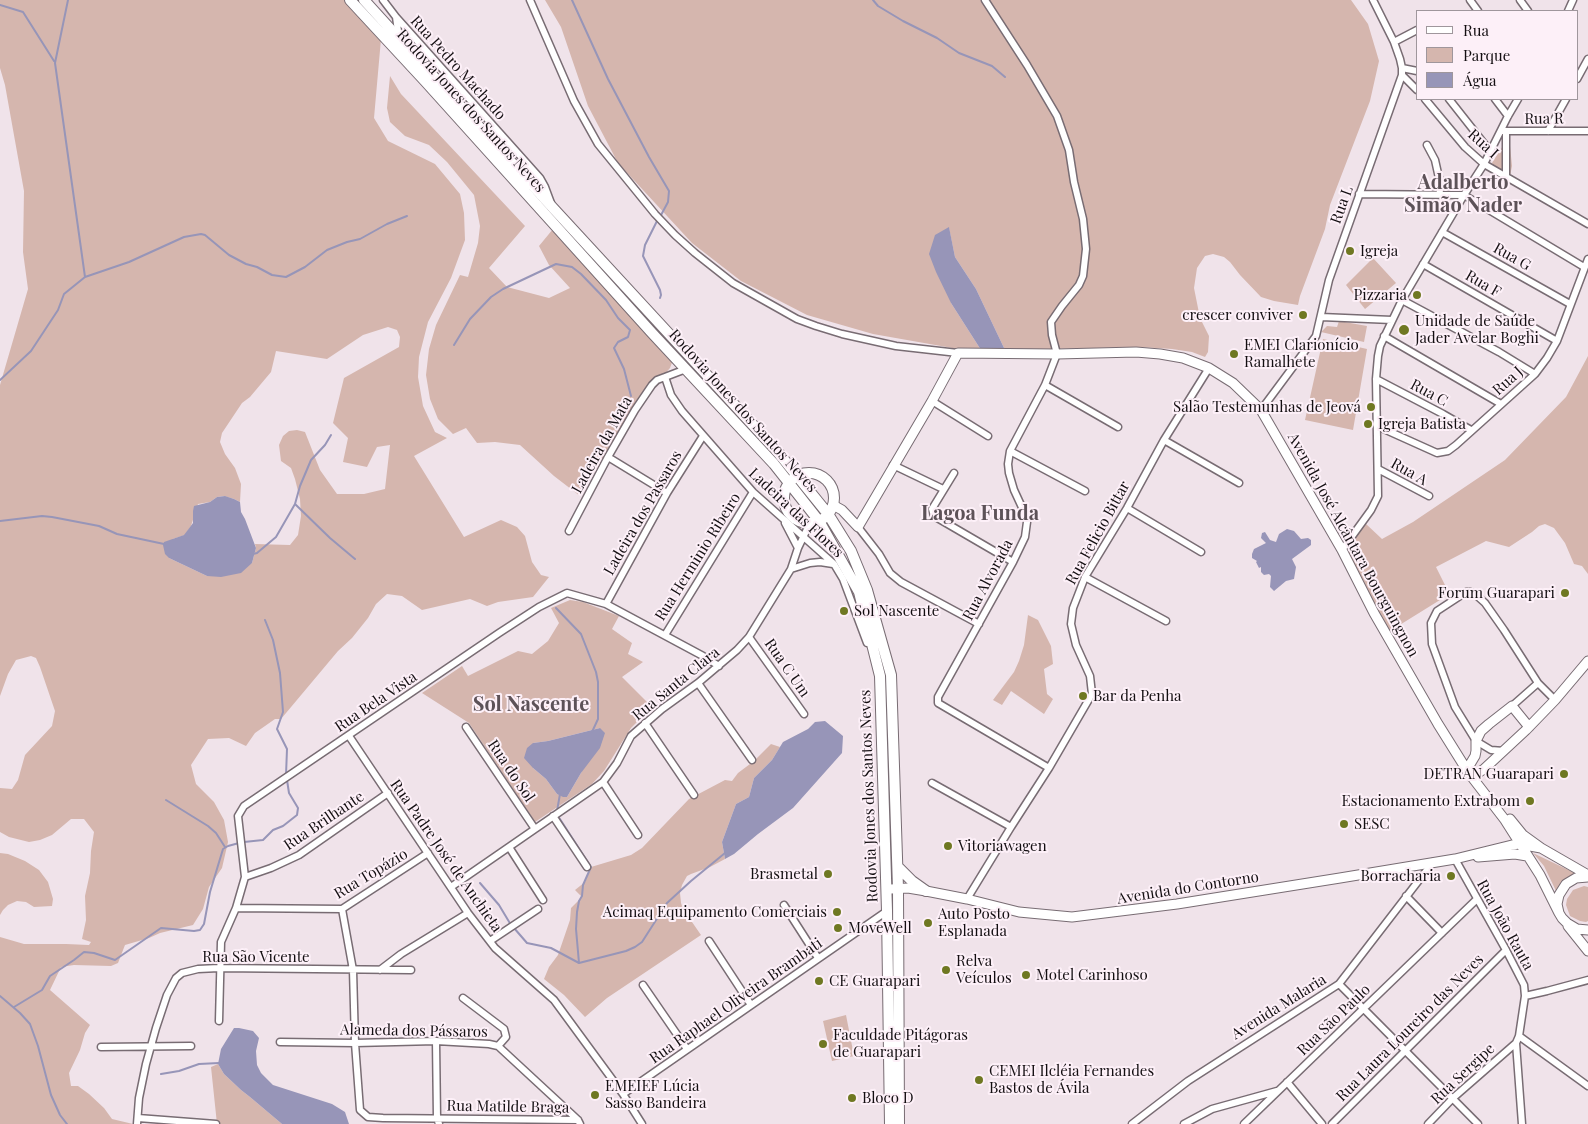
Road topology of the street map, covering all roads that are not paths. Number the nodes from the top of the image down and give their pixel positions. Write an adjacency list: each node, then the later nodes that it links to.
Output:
1 (350, 0): 47 (main road, Rodovia Jones dos Santos Neves)
2 (364, 0): 9 (main road, Rodovia Jones dos Santos Neves)
3 (382, 0): 7 (street, Rua Pedro Machado)
4 (530, 0): 44 (street, Avenida José Alcântara Bourguingnon)
5 (984, 0): 45 (street)
6 (1373, 0): 10 (street)
7 (396, 17): 9 (street, Rua Pedro Machado); 32 (street, Rua Pedro Machado)
8 (1416, 31): 10 (street)
9 (399, 38): 32 (main road, Rodovia Jones dos Santos Neves)
10 (1394, 42): 13 (street)
11 (1588, 58): 14 (street)
12 (1416, 70): 13 (street)
13 (1402, 71): 15 (street); 29 (street, Rua L)
14 (1578, 77)
15 (1416, 89)
16 (1426, 100): 27 (street, Rua I)
17 (1450, 100): 26 (street)
18 (1496, 100): 21 (street)
19 (1517, 100): 21 (street)
20 (1565, 100): 22 (street)
21 (1508, 116): 24 (street)
22 (1548, 131): 23 (street, Rua R); 24 (street, Rua R)
23 (1588, 131)
24 (1504, 132): 26 (street); 28 (street)
25 (1427, 145): 30 (street)
26 (1490, 151): 27 (street)
27 (1484, 164): 28 (street, Rua I); 31 (street)
28 (1506, 178): 33 (street, Rua I)
29 (1360, 194): 30 (street); 40 (street, Rua L)
30 (1440, 195): 31 (street)
31 (1464, 195): 34 (street); 37 (street)
32 (553, 208): 66 (main road, Rodovia Jones dos Santos Neves)
33 (1588, 224)
34 (1442, 232): 36 (street); 39 (street, Rua G)
35 (1588, 258): 37 (street, Rua J)
36 (1423, 264): 38 (street); 43 (street, Rua F)
37 (1584, 267): 39 (street, Rua J)
38 (1402, 300): 41 (street); 48 (street)
39 (1570, 304): 43 (street, Rua J)
40 (1321, 317): 41 (street); 54 (street, Rua L)
41 (1392, 320): 42 (street)
42 (1384, 336): 50 (street); 53 (street)
43 (1557, 341): 48 (street, Rua J)
44 (958, 353): 45 (street, Avenida José Alcântara Bourguingnon); 52 (street)
45 (1057, 354): 46 (street, Avenida José Alcântara Bourguingnon); 51 (street, Rua Alvorada)
46 (1209, 368): 54 (street, Avenida José Alcântara Bourguingnon); 60 (street, Rua Felicio Bittar)
47 (686, 369): 49 (street); 67 (main road, Rodovia Jones dos Santos Neves)
48 (1535, 374): 53 (street, Rua J)
49 (665, 377): 58 (street, Ladeira das Flores); 62 (street, Ladeira da Mata)
50 (1376, 379): 55 (street); 57 (street, Rua C)
51 (1044, 385): 56 (street); 61 (street, Rua Alvorada)
52 (932, 401): 59 (street); 63 (street)
53 (1501, 404): 57 (street, Rua J)
54 (1261, 410): 82 (street, Avenida José Alcântara Bourguingnon)
55 (1377, 426): 57 (street, Rua J); 64 (street)
56 (1118, 427)
57 (1471, 430)
58 (703, 436): 71 (street, Ladeira dos Passaros); 72 (street, Ladeira das Flores)
59 (988, 436)
60 (1164, 440): 68 (street); 74 (street, Rua Felicio Bittar)
61 (1010, 451): 70 (street); 84 (street, Rua Alvorada)
62 (608, 457): 71 (street); 79 (street, Ladeira da Mata)
63 (893, 465): 69 (street); 78 (street)
64 (1378, 469): 73 (street, Rua A); 82 (street)
65 (954, 473): 69 (street)
66 (798, 475): 67 (main road); 75 (main road, Rodovia Jones dos Santos Neves); 75 (main road)
67 (789, 482): 76 (main road); 77 (main road, Rodovia Jones dos Santos Neves)
68 (1239, 483)
69 (943, 489): 84 (street)
70 (1085, 491)
71 (667, 492): 88 (street, Ladeira dos Passaros)
72 (753, 492): 76 (street, Ladeira das Flores); 91 (street, Rua Herminio Ribeiro)
73 (1429, 496)
74 (1127, 508): 83 (street); 87 (street, Rua Felicio Bittar)
75 (830, 509): 77 (main road); 78 (street); 128 (main road, Rodovia Jones dos Santos Neves)
76 (785, 515): 77 (main road); 80 (street, Ladeira das Flores); 81 (street)
77 (814, 522): 80 (street, Rua Santa Clara); 95 (main road, Rodovia Jones dos Santos Neves)
78 (858, 527): 90 (street)
79 (569, 531)
80 (804, 538): 81 (street, Rua Santa Clara); 85 (street, Ladeira das Flores)
81 (798, 548): 86 (street, Rua Santa Clara)
82 (1342, 550): 109 (street, Avenida José Alcântara Bourguingnon)
83 (1201, 552)
84 (1013, 562): 90 (street, Rua Alvorada)
85 (834, 564): 86 (street); 95 (street, Ladeira das Flores)
86 (791, 569): 92 (street, Rua Santa Clara)
87 (1085, 577): 89 (street); 108 (street, Rua Felicio Bittar)
88 (606, 604): 91 (street, Rua Bela Vista); 104 (street, Rua Bela Vista)
89 (1166, 621)
90 (979, 624): 108 (street, Rua Alvorada)
91 (665, 635): 94 (street, Rua Bela Vista)
92 (750, 637): 94 (street, Rua Santa Clara); 100 (street, Rua C Um)
93 (1588, 661): 98 (street)
94 (719, 666): 96 (street, Rua Santa Clara)
95 (880, 676): 134 (main road, Rodovia Jones dos Santos Neves)
96 (698, 683): 101 (street, Rua Santa Clara); 107 (street)
97 (1538, 683): 98 (street); 99 (street); 105 (street)
98 (1555, 700): 103 (street)
99 (1512, 706): 103 (street); 105 (street)
100 (804, 714)
101 (645, 723): 110 (street, Rua Santa Clara); 113 (street)
102 (466, 727): 117 (street, Rua do Sol)
103 (1529, 727): 106 (street)
104 (348, 736): 112 (street, Rua Padre José de Anchieta); 130 (street, Rua Bela Vista)
105 (1476, 741): 106 (street); 109 (street)
106 (1504, 751): 109 (street)
107 (752, 760)
108 (1050, 768): 116 (street, Rua Felicio Bittar)
109 (1471, 773): 115 (street, Avenida José Alcântara Bourguingnon); 121 (street, Avenida José Alcântara Bourguingnon)
110 (603, 782): 114 (street, Rua Santa Clara); 118 (street)
111 (932, 783): 116 (street)
112 (388, 793): 123 (street, Rua Padre José de Anchieta); 130 (street, Rua Brilhante)
113 (694, 795)
114 (553, 816): 117 (street, Rua Santa Clara); 127 (street)
115 (1505, 820): 119 (street, Avenida José Alcântara Bourguingnon); 122 (street)
116 (1010, 827): 136 (street, Rua Felicio Bittar)
117 (534, 829): 120 (street, Rua Santa Clara)
118 (638, 835)
119 (1519, 844): 121 (street, Avenida do Contorno); 122 (street, Avenida do Contorno); 124 (street, Avenida José Alcântara Bourguingnon)
120 (509, 847): 131 (street, Rua Santa Clara); 138 (street)
121 (1541, 848): 129 (street, Avenida José Alcântara Bourguingnon)
122 (1488, 850): 125 (street, Avenida do Contorno)
123 (428, 853): 131 (street, Rua Padre José de Anchieta); 142 (street, Rua Topázio)
124 (1527, 856): 125 (street, Avenida do Contorno); 145 (street, Avenida José Alcântara Bourguingnon)
125 (1455, 858): 126 (street, Avenida do Contorno); 137 (street, Rua João Rauta)
126 (1433, 862): 135 (street, Avenida Malaria); 136 (street, Avenida do Contorno)
127 (587, 867)
128 (898, 867): 132 (main road); 133 (main road, Rodovia Jones dos Santos Neves)
129 (1588, 876): 145 (street)
130 (245, 877): 140 (street, Rua Bela Vista)
131 (451, 887): 144 (street, Rua Padre José de Anchieta)
132 (926, 891): 133 (street, Avenida do Contorno); 136 (street, Avenida do Contorno)
133 (898, 892): 134 (street, Avenida do Contorno); 181 (main road, Rodovia Jones dos Santos Neves)
134 (887, 894): 143 (main road, Rodovia Jones dos Santos Neves)
135 (1406, 896): 147 (street); 158 (street, Avenida Malaria)
136 (967, 899)
137 (1477, 899): 147 (street, Rua São Paulo); 150 (street, Rua João Rauta)
138 (543, 900)
139 (784, 905): 152 (street)
140 (236, 908): 142 (street, Rua Topázio); 153 (street, Rua Bela Vista)
141 (538, 909): 148 (street)
142 (342, 910): 154 (street)
143 (887, 911): 152 (street, Rua Raphael Oliveira Brambati); 181 (main road, Rodovia Jones dos Santos Neves)
144 (468, 913): 148 (street, Rua Padre José de Anchieta); 155 (street)
145 (1560, 916): 146 (street); 151 (street, Avenida José Alcântara Bourguingnon)
146 (1588, 930)
147 (1442, 933): 163 (street, Rua São Paulo)
148 (490, 941): 179 (street, Rua Padre José de Anchieta)
149 (709, 941): 162 (street)
150 (1506, 950): 160 (street, Rua João Rauta); 175 (street, Rua Laura Loureiro das Neves)
151 (1588, 951)
152 (818, 958): 162 (street, Rua Raphael Oliveira Brambati)
153 (219, 968): 154 (street, Rua São Vicente); 164 (street, Rua Bela Vista); 173 (street, Rua São Vicente)
154 (353, 970): 155 (street, Rua São Vicente); 168 (street)
155 (380, 970): 156 (street, Rua São Vicente)
156 (411, 970)
157 (1588, 980): 160 (street)
158 (1339, 984): 163 (street); 188 (street, Avenida Malaria)
159 (643, 985): 174 (street)
160 (1525, 996): 165 (street, Rua João Rauta)
161 (463, 998): 171 (street)
162 (752, 1005): 174 (street, Rua Raphael Oliveira Brambati)
163 (1363, 1009): 175 (street); 176 (street, Rua São Paulo)
164 (219, 1021)
165 (1520, 1036): 169 (street, Rua João Rauta); 177 (street)
166 (280, 1042): 168 (street, Alameda dos Pássaros)
167 (436, 1042): 168 (street, Alameda dos Pássaros); 171 (street, Alameda dos Pássaros); 183 (street)
168 (355, 1043): 183 (street)
169 (1516, 1043): 180 (street, Rua Sergipe); 185 (street)
170 (191, 1046): 173 (street)
171 (498, 1046): 184 (street, Alameda dos Pássaros)
172 (101, 1047): 173 (street)
173 (151, 1047): 182 (street, Rua São Vicente)
174 (687, 1050): 179 (street, Rua Raphael Oliveira Brambati)
175 (1405, 1050): 180 (street); 192 (street, Rua Laura Loureiro das Neves)
176 (1287, 1082): 178 (street, Rua São Paulo); 191 (street)
177 (1588, 1086)
178 (1278, 1091): 189 (street); 190 (street, Rua São Paulo)
179 (623, 1094): 187 (street, Rua Padre José de Anchieta)
180 (1453, 1098): 193 (street, Rua Sergipe); 194 (street)
181 (894, 1119)
182 (137, 1121): 186 (street, Rua São Vicente)
183 (438, 1121): 184 (street, Rua Matilde Braga)
184 (579, 1122)
185 (1520, 1122)
186 (216, 1124)
187 (642, 1124)
188 (1132, 1124)
189 (1184, 1124)
190 (1244, 1124)
191 (1322, 1124)
192 (1332, 1124)
193 (1428, 1124)
194 (1478, 1124)

